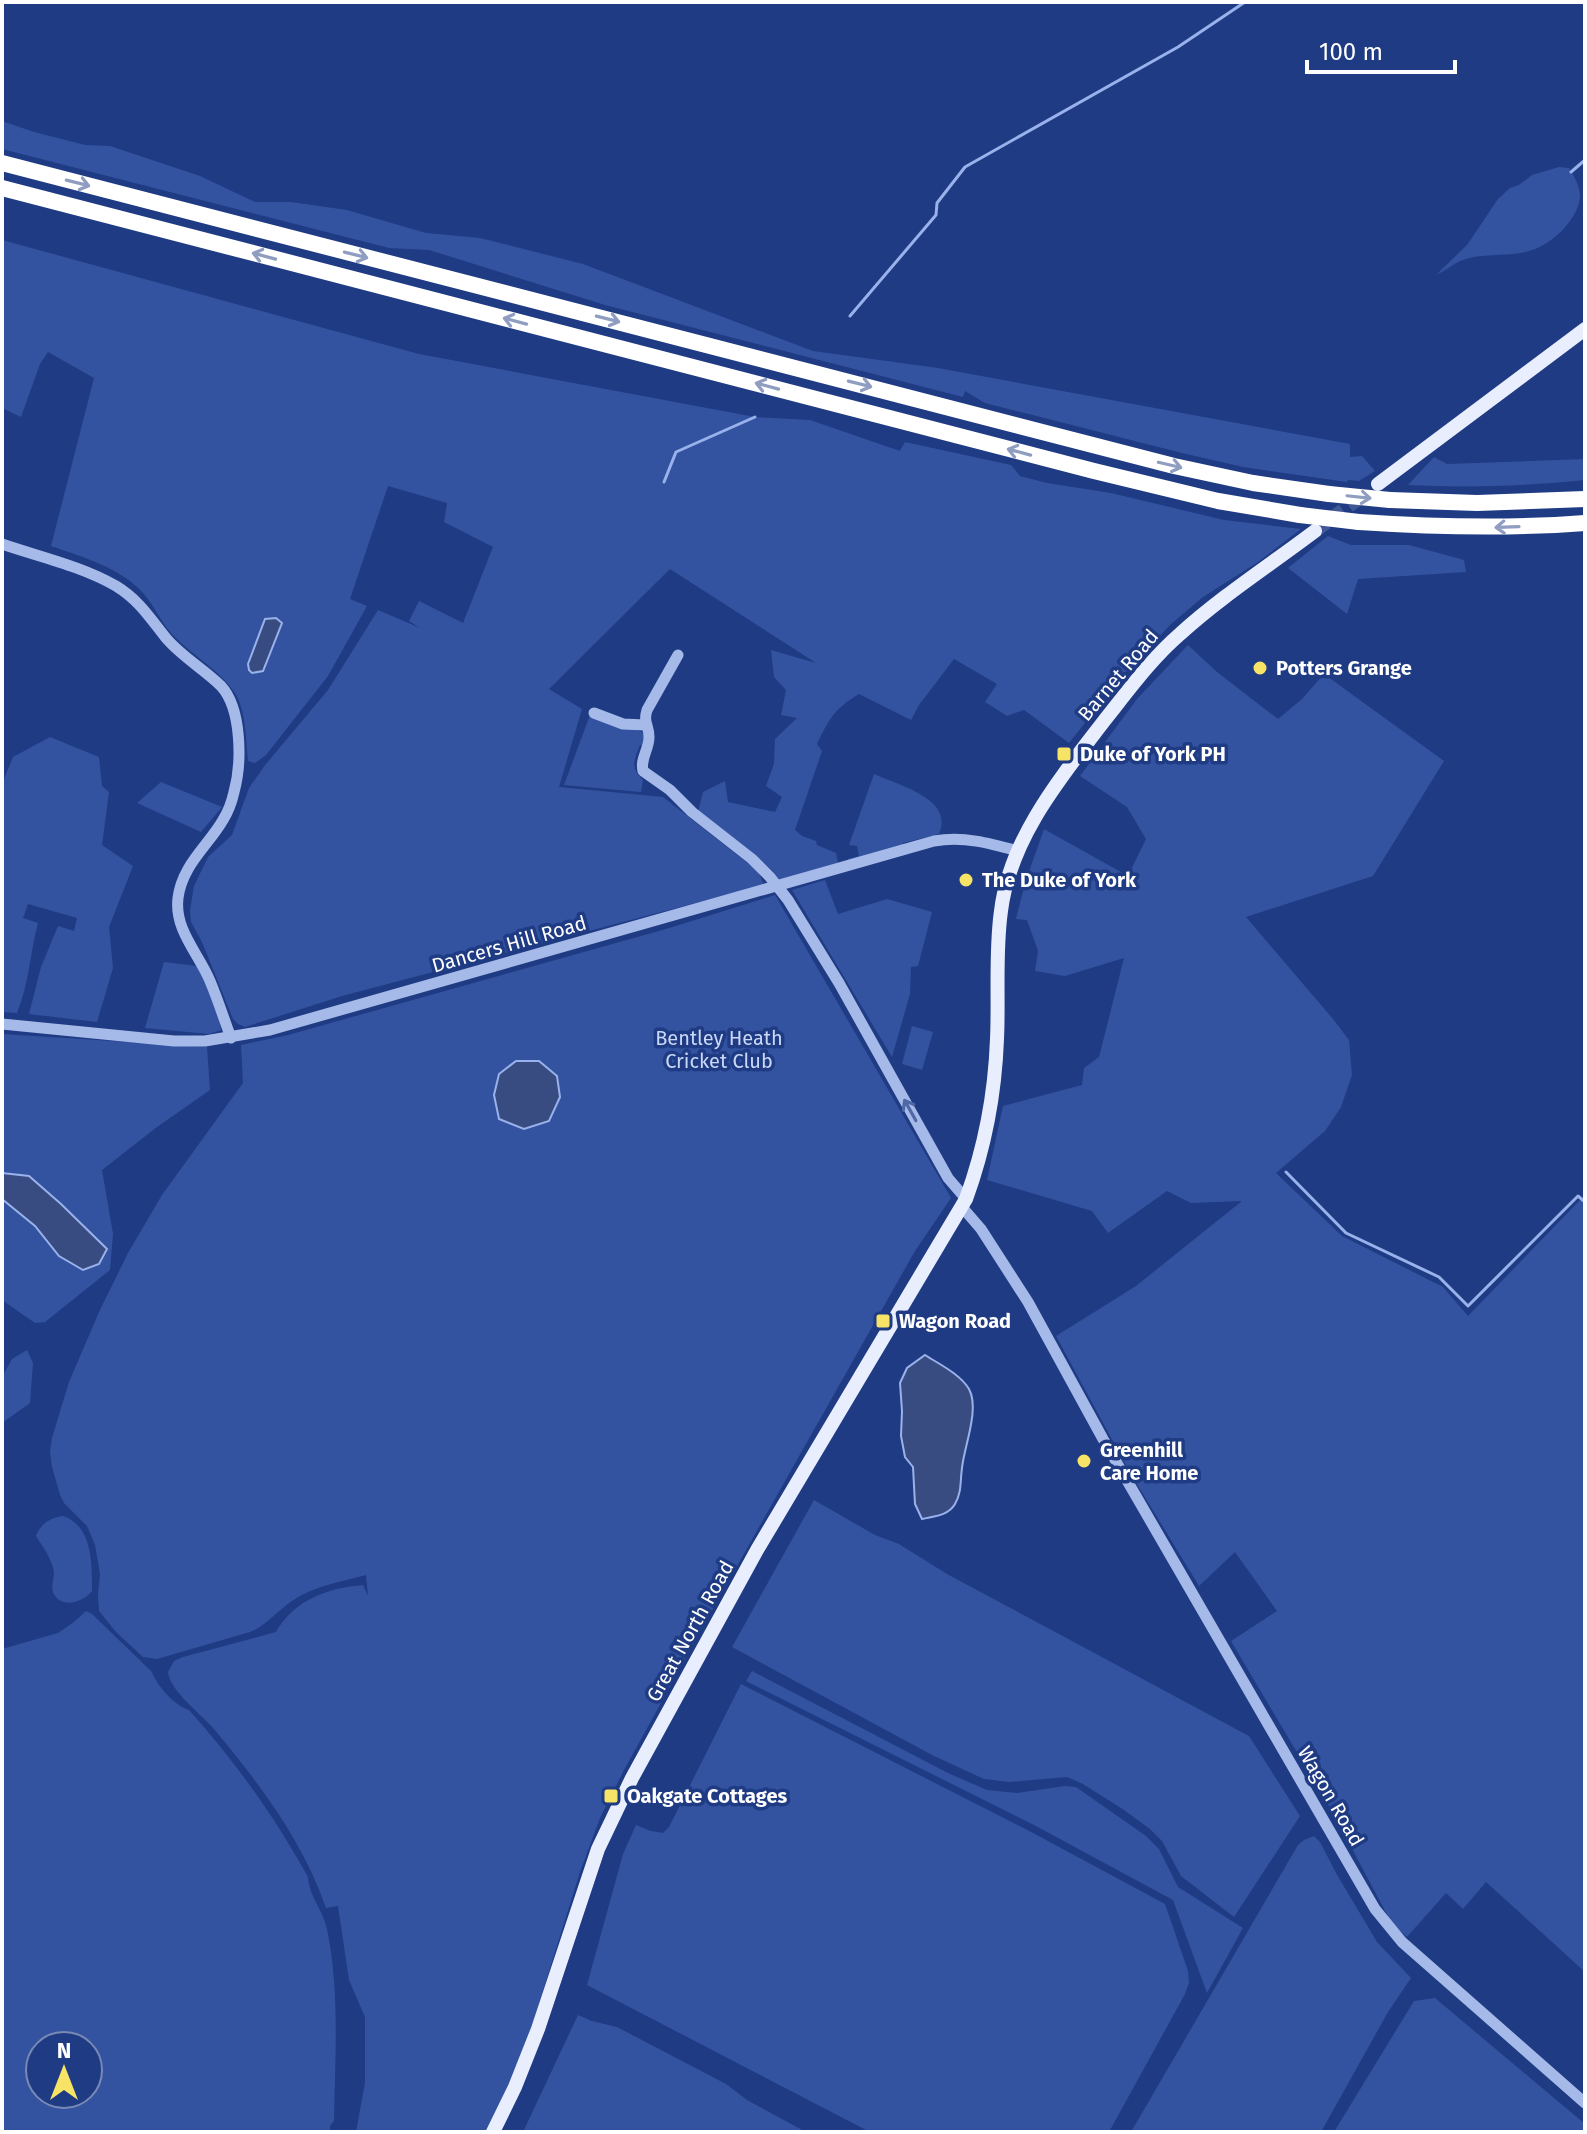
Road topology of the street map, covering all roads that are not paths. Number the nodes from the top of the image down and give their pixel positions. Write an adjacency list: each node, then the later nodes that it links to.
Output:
1 (2, 163): 5 (highway, one-way to 5, bridge)
2 (2, 188): 6 (highway, one-way to 2, bridge)
3 (1585, 329): 4 (main road)
4 (1378, 484)
5 (1585, 499)
6 (1585, 523)
7 (1315, 531): 12 (main road, Barnet Road)
8 (2, 544): 15 (street)
9 (678, 655): 11 (street)
10 (594, 713): 11 (street)
11 (645, 725): 13 (street, Wagon Road)
12 (1018, 851): 13 (street, Dancers Hill Road); 16 (main road, Barnet Road)
13 (777, 887): 15 (street, Dancers Hill Road); 17 (street, Wagon Road, one-way to 13)
14 (2, 1024): 15 (street, Dancers Hill Road)
15 (231, 1038)
16 (975, 1174): 17 (main road, Great North Road)
17 (964, 1203): 18 (street, Wagon Road); 19 (main road, Great North Road)
18 (1585, 2103)
19 (493, 2132)

